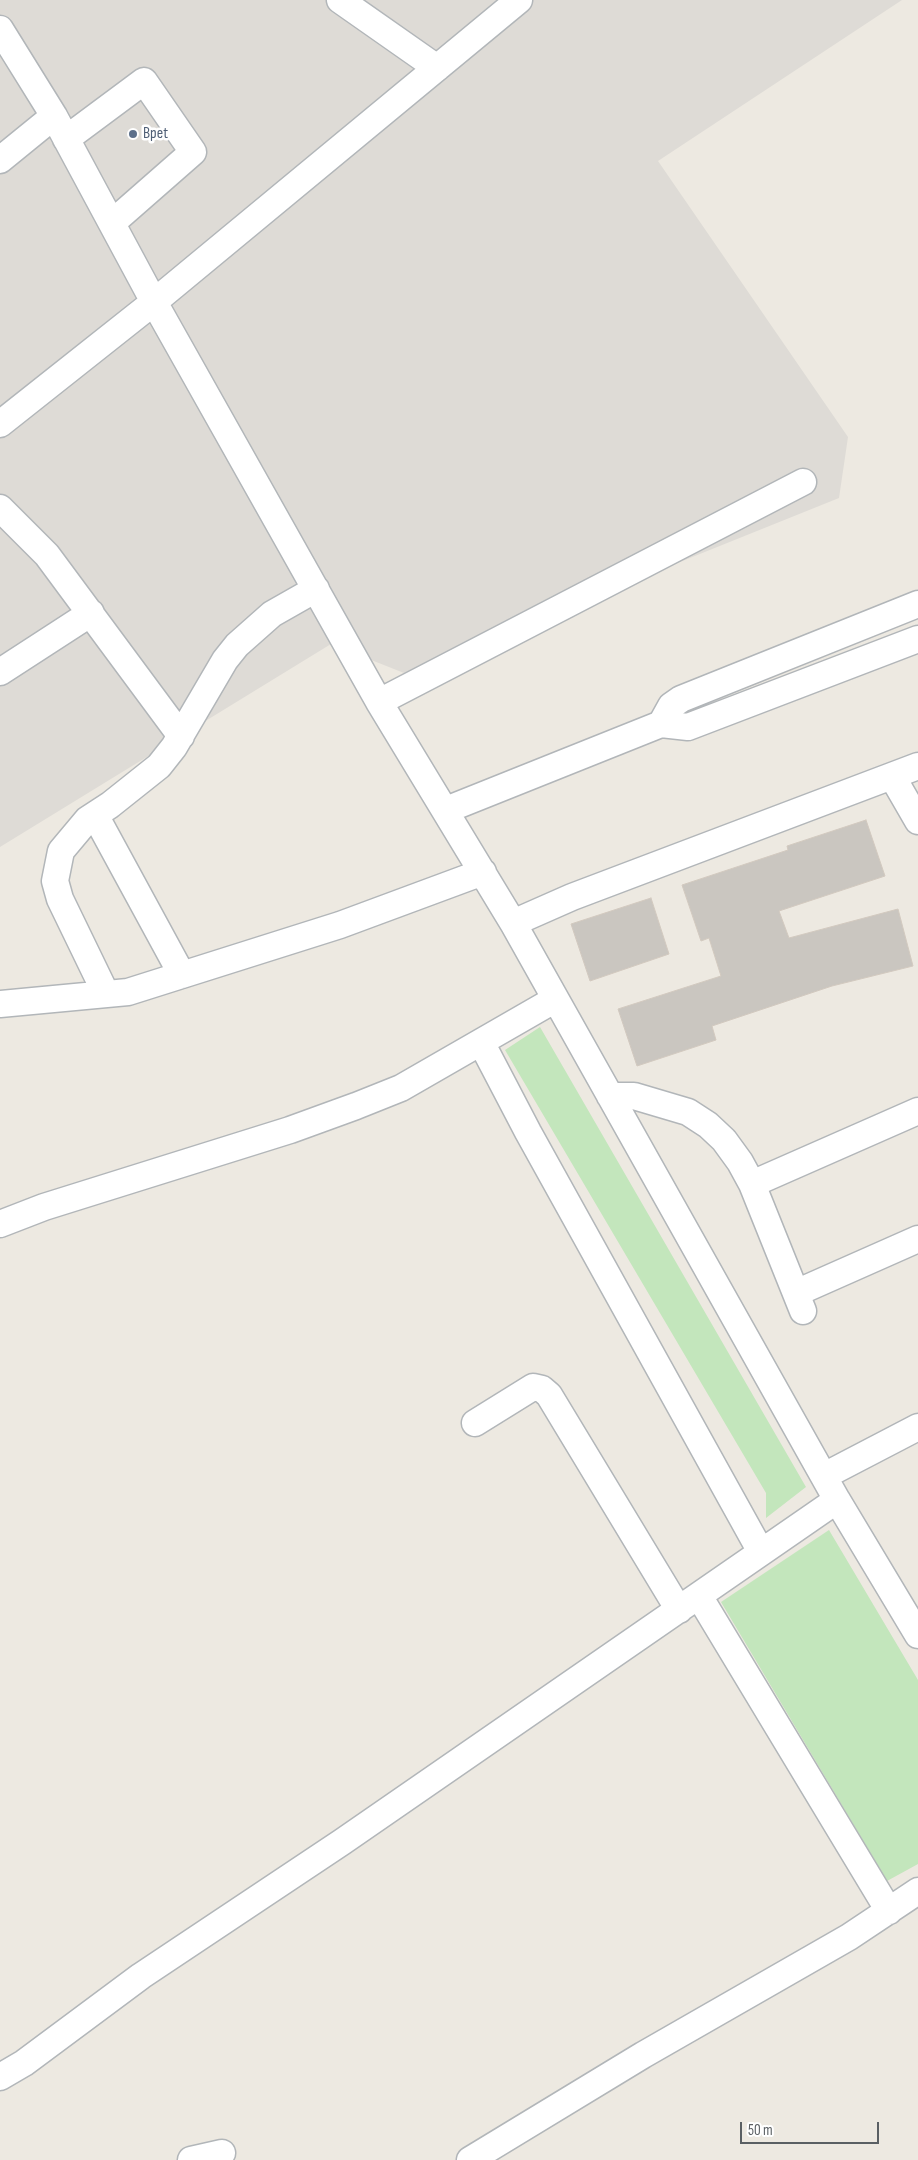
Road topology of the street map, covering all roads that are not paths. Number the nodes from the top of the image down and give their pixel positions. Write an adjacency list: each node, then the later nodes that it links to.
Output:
1 (340, 0): 4 (street)
2 (520, 0): 4 (street)
3 (0, 29): 5 (street)
4 (437, 68): 9 (street)
5 (54, 116): 6 (street); 7 (street)
6 (66, 140): 8 (street); 8 (street)
7 (0, 160)
8 (112, 223): 9 (street)
9 (154, 302): 10 (street); 13 (street)
10 (0, 424)
11 (803, 482): 18 (street)
12 (0, 508): 15 (street)
13 (316, 589): 18 (street); 20 (street)
14 (918, 604): 19 (street)
15 (91, 613): 17 (street); 20 (street)
16 (918, 639): 19 (street)
17 (0, 672)
18 (379, 702): 23 (street)
19 (660, 724): 23 (street)
20 (181, 736): 24 (street)
21 (918, 766): 22 (street)
22 (892, 776): 25 (street); 27 (street)
23 (446, 810): 26 (street)
24 (95, 815): 28 (street); 29 (street)
25 (918, 821)
26 (483, 872): 27 (street); 28 (street)
27 (513, 923): 30 (street)
28 (182, 975): 29 (street)
29 (106, 994): 31 (street)
30 (554, 1000): 32 (street); 33 (street)
31 (0, 1004)
32 (481, 1042): 36 (street); 42 (street)
33 (610, 1096): 35 (street); 40 (street)
34 (918, 1111): 35 (street)
35 (752, 1184): 37 (street)
36 (0, 1224)
37 (918, 1238)
38 (475, 1423): 43 (street)
39 (918, 1427): 40 (street)
40 (824, 1476): 41 (street)
41 (837, 1500): 42 (street); 44 (street)
42 (762, 1552): 43 (street)
43 (689, 1603): 46 (street); 47 (street)
44 (918, 1635)
45 (918, 1892): 46 (street)
46 (889, 1911): 50 (street)
47 (0, 2077)
48 (222, 2152): 49 (street)
49 (191, 2160)
50 (470, 2160)

